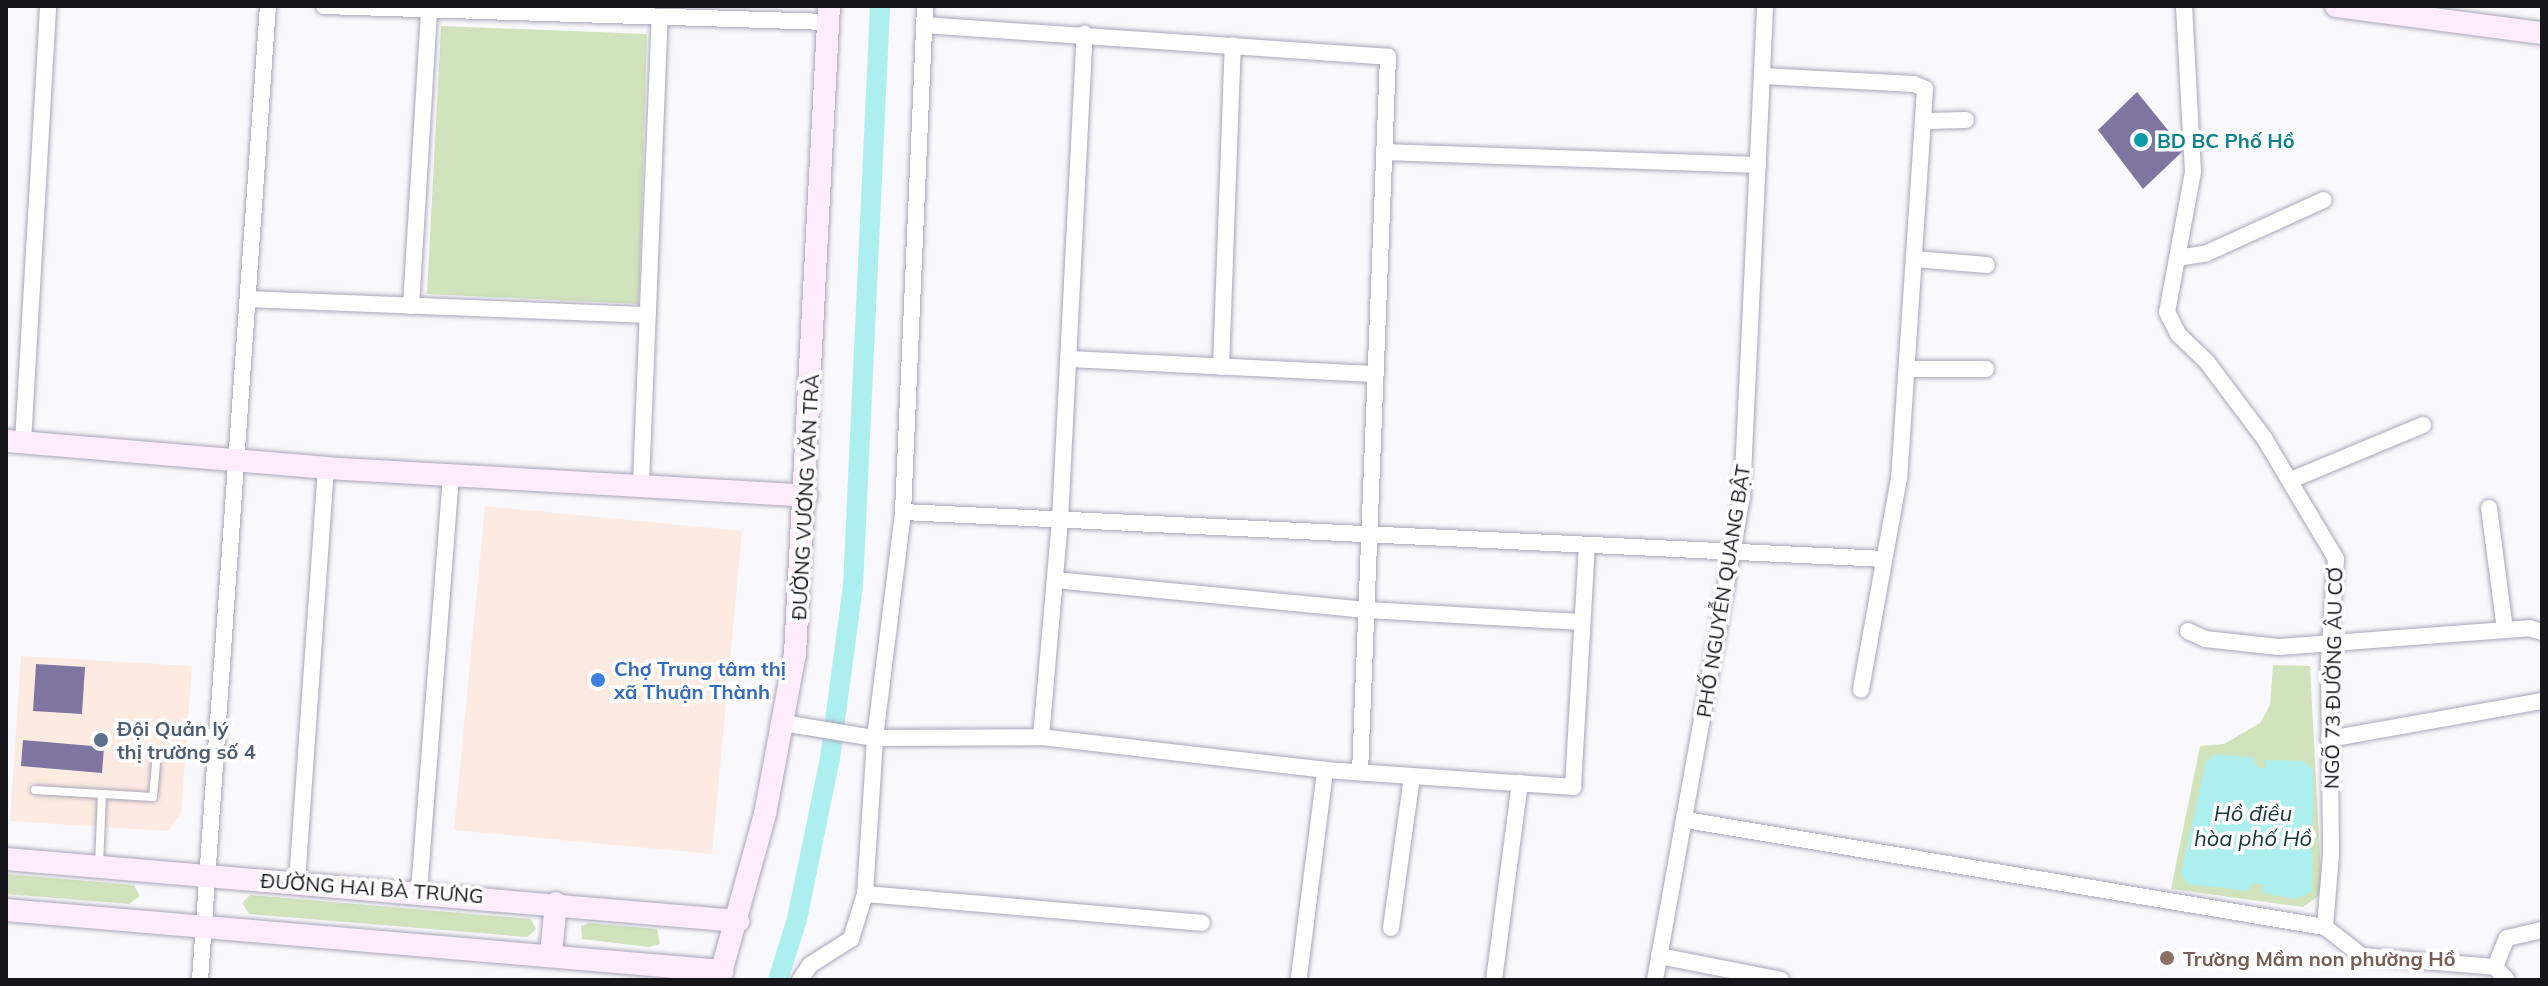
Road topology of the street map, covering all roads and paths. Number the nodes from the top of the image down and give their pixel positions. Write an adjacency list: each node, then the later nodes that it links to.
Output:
1 (48, 6): 33 (street)
2 (268, 6): 24 (street)
3 (324, 6): 8 (street)
4 (925, 6): 11 (street)
5 (1765, 6): 15 (street, PHỐ NGUYỄN QUANG BẬT)
6 (2184, 6): 21 (street, NGÕ 73 ĐƯỜNG ÂU CƠ)
7 (2336, 6): 12 (main road)
8 (429, 12): 10 (street); 25 (street)
9 (828, 14): 10 (street); 39 (main road, ĐƯỜNG VƯƠNG VĂN TRÀ)
10 (660, 18): 26 (street)
11 (924, 25): 13 (street); 41 (street)
12 (2542, 33)
13 (1085, 34): 14 (street); 27 (street)
14 (1233, 45): 18 (street); 28 (street)
15 (1762, 76): 17 (street); 19 (street, PHỐ NGUYỄN QUANG BẬT)
16 (1966, 120): 17 (street)
17 (1925, 121): 22 (street)
18 (1384, 152): 19 (street); 31 (street)
19 (1758, 165): 45 (street, PHỐ NGUYỄN QUANG BẬT)
20 (2324, 200): 21 (street)
21 (2177, 258): 37 (street, NGÕ 73 ĐƯỜNG ÂU CƠ)
22 (1915, 259): 23 (street); 29 (street)
23 (1987, 265)
24 (248, 299): 25 (street); 34 (street)
25 (411, 306): 26 (street)
26 (648, 315): 38 (street)
27 (1068, 359): 28 (street); 42 (street)
28 (1221, 367): 31 (street)
29 (1907, 369): 30 (street); 46 (street)
30 (1986, 369)
31 (1376, 374): 43 (street)
32 (2423, 425): 37 (street)
33 (14, 442): 34 (main road)
34 (236, 461): 35 (main road); 70 (street)
35 (326, 468): 36 (main road); 71 (street)
36 (451, 473): 38 (main road); 72 (street)
37 (2291, 480): 53 (street, NGÕ 73 ĐƯỜNG ÂU CƠ)
38 (641, 483): 39 (main road)
39 (806, 496): 56 (main road, ĐƯỜNG VƯƠNG VĂN TRÀ)
40 (2489, 508): 50 (street)
41 (903, 512): 42 (street); 58 (street)
42 (1060, 520): 43 (street); 47 (street)
43 (1370, 535): 44 (street); 48 (street)
44 (1587, 545): 45 (street); 49 (street)
45 (1734, 552): 46 (street); 67 (street, PHỐ NGUYỄN QUANG BẬT)
46 (1884, 559): 54 (street)
47 (1055, 580): 48 (street); 57 (street)
48 (1367, 610): 49 (street); 62 (street)
49 (1581, 622): 64 (street)
50 (2505, 630): 52 (street); 53 (street)
51 (2188, 631): 53 (street)
52 (2542, 632)
53 (2333, 645): 59 (street, NGÕ 73 ĐƯỜNG ÂU CƠ)
54 (1861, 690)
55 (2542, 701): 59 (street)
56 (783, 723): 58 (street); 76 (main road, ĐƯỜNG VƯƠNG VĂN TRÀ)
57 (1041, 737): 58 (street); 61 (street)
58 (875, 738): 73 (street)
59 (2329, 739): 78 (street, NGÕ 73 ĐƯỜNG ÂU CƠ)
60 (157, 753): 66 (lane)
61 (1325, 770): 62 (street); 86 (street)
62 (1360, 772): 63 (street)
63 (1412, 776): 64 (street); 79 (street)
64 (1520, 783): 89 (street)
65 (35, 790): 66 (lane)
66 (102, 794): 69 (lane)
67 (1686, 820): 78 (street); 83 (street, PHỐ NGUYỄN QUANG BẬT)
68 (6, 859): 69 (main road, ĐƯỜNG HAI BÀ TRƯNG)
69 (99, 867): 70 (main road, ĐƯỜNG HAI BÀ TRƯNG)
70 (206, 876): 71 (main road, ĐƯỜNG HAI BÀ TRƯNG); 80 (street)
71 (297, 882): 72 (main road, ĐƯỜNG HAI BÀ TRƯNG)
72 (419, 891): 74 (main road, ĐƯỜNG HAI BÀ TRƯNG)
73 (865, 894): 77 (street); 88 (street)
74 (556, 903): 76 (main road, ĐƯỜNG HAI BÀ TRƯNG); 82 (main road)
75 (6, 910): 80 (main road)
76 (738, 921): 85 (main road, ĐƯỜNG VƯƠNG VĂN TRÀ)
77 (1202, 923)
78 (2325, 927): 84 (street)
79 (1391, 928)
80 (202, 929): 82 (main road); 87 (street)
81 (2542, 930): 84 (street)
82 (551, 953): 85 (main road)
83 (1659, 956): 90 (street, PHỐ NGUYỄN QUANG BẬT); 91 (street)
84 (2495, 967): 92 (street)
85 (720, 976)
86 (1299, 977)
87 (200, 980)
88 (800, 980)
89 (1494, 980)
90 (1655, 980)
91 (1781, 980)
92 (2507, 980)

